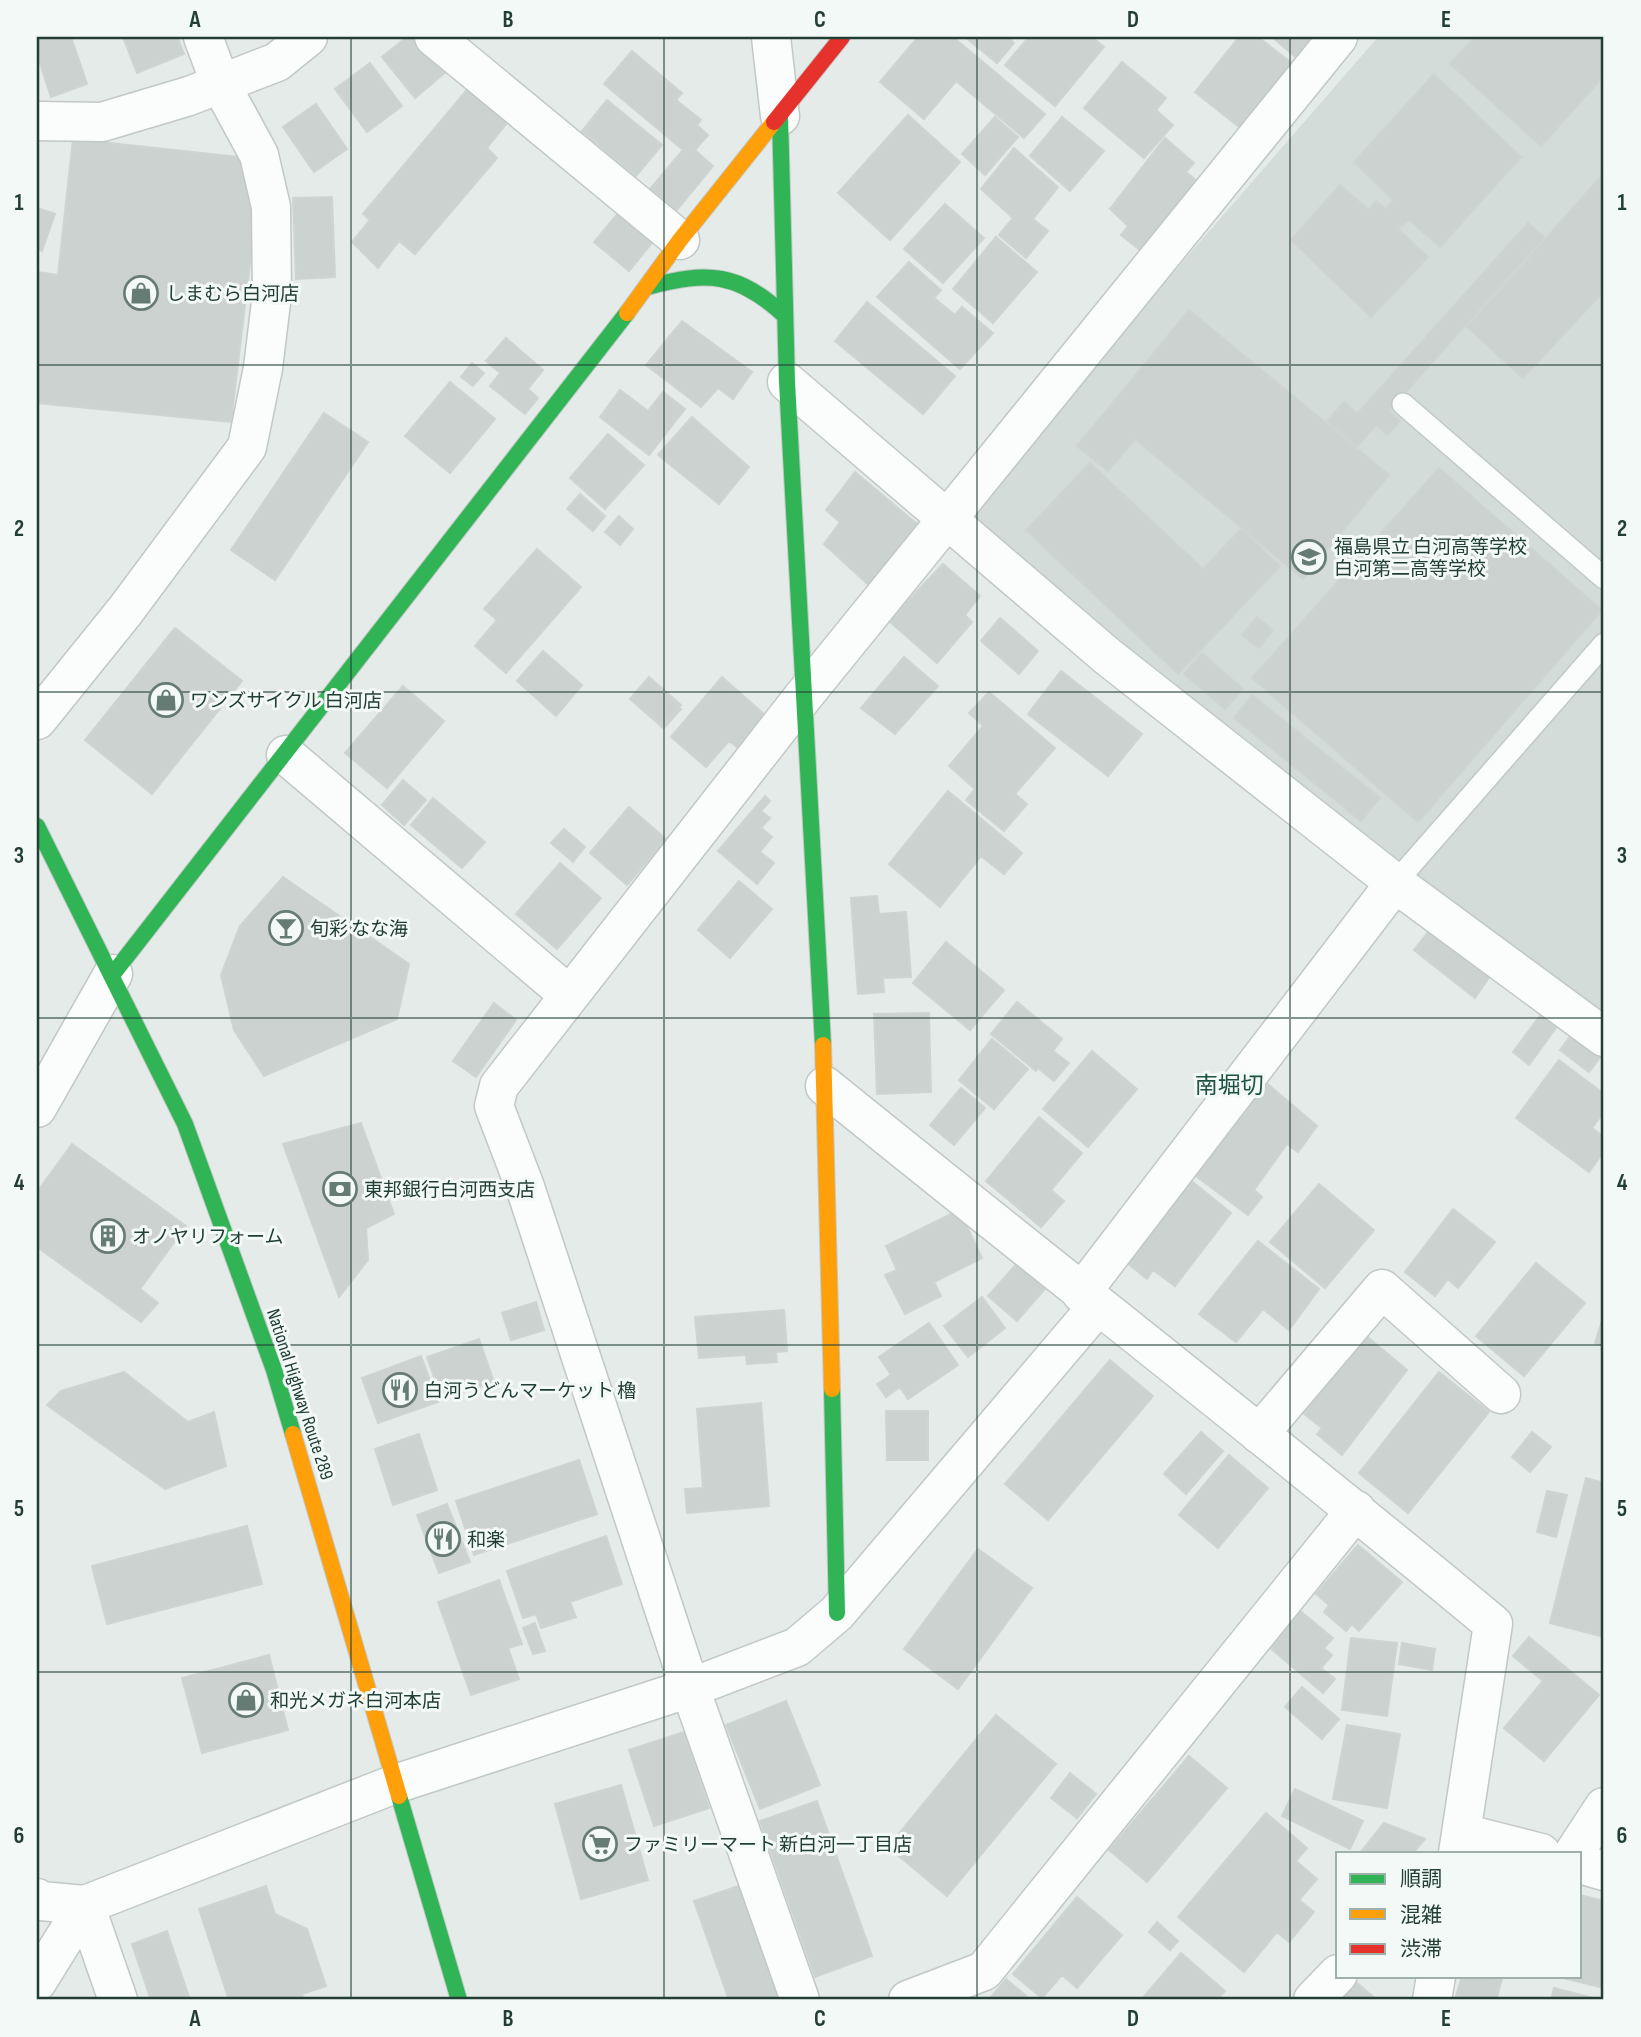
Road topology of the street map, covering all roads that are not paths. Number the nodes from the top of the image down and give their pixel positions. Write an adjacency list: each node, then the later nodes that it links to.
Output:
1 (203, 37): 7 (street)
2 (308, 37): 7 (street)
3 (434, 37): 10 (street)
4 (771, 37): 8 (street)
5 (842, 37): 8 (main road)
6 (1338, 37): 15 (street)
7 (221, 85): 9 (street); 19 (street)
8 (780, 116): 10 (main road); 12 (main road)
9 (37, 121)
10 (680, 240): 11 (main road)
11 (648, 287): 12 (main road); 20 (main road)
12 (785, 316): 13 (main road)
13 (787, 382): 15 (street); 18 (main road)
14 (1403, 404): 16 (lane)
15 (947, 520): 18 (street); 22 (street)
16 (1604, 578)
17 (1604, 644): 22 (lane)
18 (803, 698): 24 (street); 26 (main road)
19 (37, 720)
20 (286, 755): 23 (main road); 24 (street)
21 (37, 826): 23 (main road, National Highway Route 289)
22 (1395, 883): 25 (street); 28 (street)
23 (113, 974): 27 (street); 34 (main road, National Highway Route 289)
24 (569, 995): 33 (street)
25 (1604, 1037)
26 (825, 1086): 28 (street); 32 (main road)
27 (37, 1108)
28 (1089, 1300): 30 (street); 32 (street)
29 (1501, 1394): 30 (street)
30 (1259, 1434): 31 (street)
31 (1356, 1510): 36 (street); 49 (street)
32 (837, 1613): 33 (street)
33 (690, 1688): 34 (street); 48 (street)
34 (395, 1784): 42 (street); 47 (main road, National Highway Route 289)
35 (1604, 1807): 38 (street)
36 (1460, 1843): 37 (street)
37 (1533, 1852)
38 (1575, 1852)
39 (1582, 1865): 40 (street)
40 (1604, 1871)
41 (37, 1898): 42 (street)
42 (85, 1905): 45 (street); 46 (street)
43 (1336, 1976): 50 (street)
44 (1436, 1978): 51 (street)
45 (37, 1982)
46 (118, 2000)
47 (459, 2000)
48 (800, 2000)
49 (908, 2000)
50 (1313, 2000)
51 (1432, 2000)

